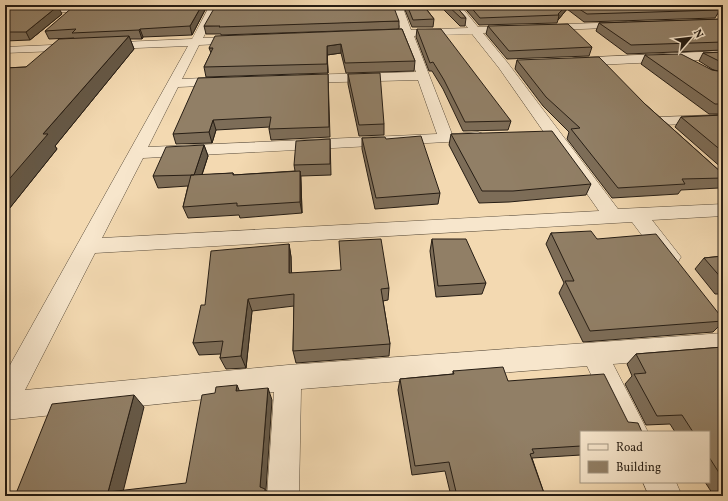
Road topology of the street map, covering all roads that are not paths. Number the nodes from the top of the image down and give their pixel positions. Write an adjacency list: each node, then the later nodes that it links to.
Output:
1 (212, 5): 2 (street); 19 (street)
2 (226, 5)
3 (397, 5): 15 (street)
4 (454, 5): 14 (street)
5 (704, 5): 10 (street)
6 (109, 9): 7 (street)
7 (74, 10): 8 (street); 12 (street)
8 (19, 11): 9 (street); 11 (street)
9 (5, 12)
10 (720, 19)
11 (5, 20)
12 (63, 20)
13 (638, 25): 14 (street)
14 (475, 31): 15 (street); 41 (street)
15 (406, 34): 16 (street); 28 (street)
16 (368, 35)
17 (42, 39): 20 (street)
18 (251, 39): 19 (street)
19 (195, 42): 20 (street); 31 (street)
20 (27, 49): 21 (street)
21 (5, 50)
22 (723, 55): 23 (street)
23 (679, 57): 24 (street); 26 (street)
24 (600, 61): 25 (street); 27 (street)
25 (563, 62)
26 (698, 68)
27 (611, 72)
28 (424, 76): 29 (street); 37 (street)
29 (290, 80)
30 (235, 81): 31 (street)
31 (173, 83): 38 (street)
32 (646, 110): 34 (street)
33 (723, 119): 34 (street)
34 (658, 121): 35 (street)
35 (674, 136)
36 (492, 137): 37 (street)
37 (446, 138): 38 (street)
38 (135, 153): 42 (street)
39 (720, 213): 40 (street)
40 (637, 215): 41 (street); 43 (street)
41 (613, 216): 42 (street)
42 (86, 246): 47 (street)
43 (680, 270)
44 (723, 344): 45 (street)
45 (594, 354): 46 (street); 49 (street)
46 (288, 378): 48 (street); 51 (street)
47 (5, 401)
48 (5, 406)
49 (633, 431)
50 (660, 483): 52 (street)
51 (283, 496)
52 (666, 496)

